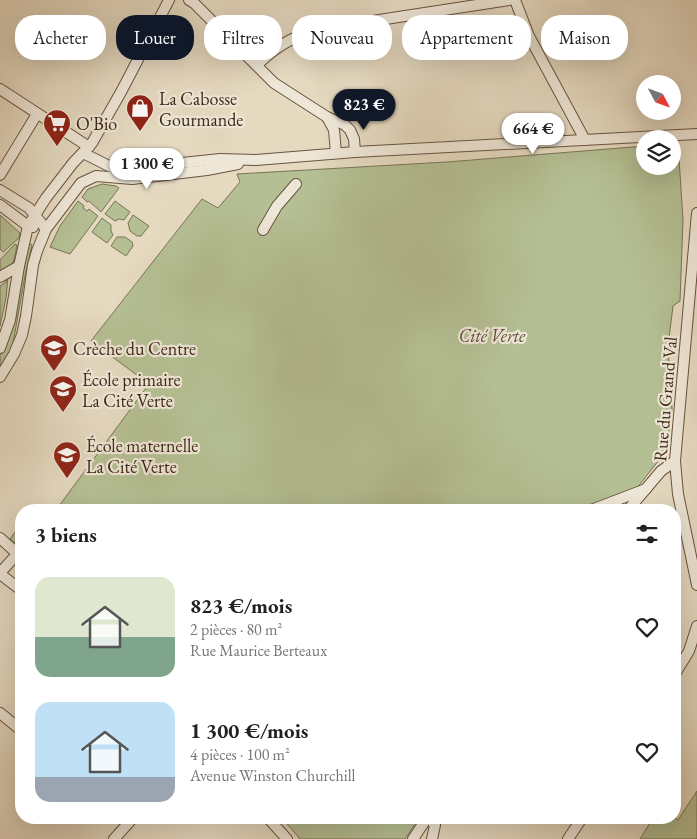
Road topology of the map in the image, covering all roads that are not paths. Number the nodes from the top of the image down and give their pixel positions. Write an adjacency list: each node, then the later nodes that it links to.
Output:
1 (169, 0): 11 (street)
2 (189, 0): 5 (street)
3 (509, 0): 5 (street)
4 (515, 0): 10 (street)
5 (257, 65): 8 (street)
6 (0, 89): 7 (street)
7 (37, 114): 11 (street); 15 (street)
8 (327, 117): 12 (street); 13 (street)
9 (697, 134): 10 (street)
10 (584, 140): 12 (street)
11 (86, 150): 14 (street); 20 (street)
12 (355, 152): 13 (street)
13 (336, 153): 14 (street)
14 (256, 160): 22 (street)
15 (0, 174)
16 (296, 184): 23 (street)
17 (0, 190): 20 (street)
18 (0, 205): 21 (street)
19 (697, 213): 28 (street, Rue du Grand Val)
20 (34, 215): 21 (street); 22 (street)
21 (28, 226): 22 (street); 24 (street)
22 (46, 229): 27 (street)
23 (263, 230)
24 (19, 266): 25 (street); 26 (street)
25 (0, 277)
26 (0, 348)
27 (0, 377)
28 (675, 461): 29 (street); 32 (street, Rue du Grand Val)
29 (647, 488): 30 (street); 31 (street)
30 (606, 504)
31 (633, 504)
32 (680, 504)
33 (681, 507): 37 (street, Rue du Grand Val)
34 (0, 538): 35 (street)
35 (15, 551)
36 (15, 559): 38 (street)
37 (696, 570): 40 (street, Rue du Grand Val)
38 (0, 574): 39 (street)
39 (15, 585)
40 (697, 586)
41 (697, 631): 42 (street)
42 (681, 664)
43 (0, 713): 44 (street)
44 (15, 725)
45 (128, 824): 50 (street)
46 (273, 824): 51 (street)
47 (424, 824): 52 (street)
48 (434, 824): 53 (street)
49 (578, 824): 54 (street)
50 (114, 839)
51 (287, 839)
52 (413, 839)
53 (432, 839)
54 (568, 839)

